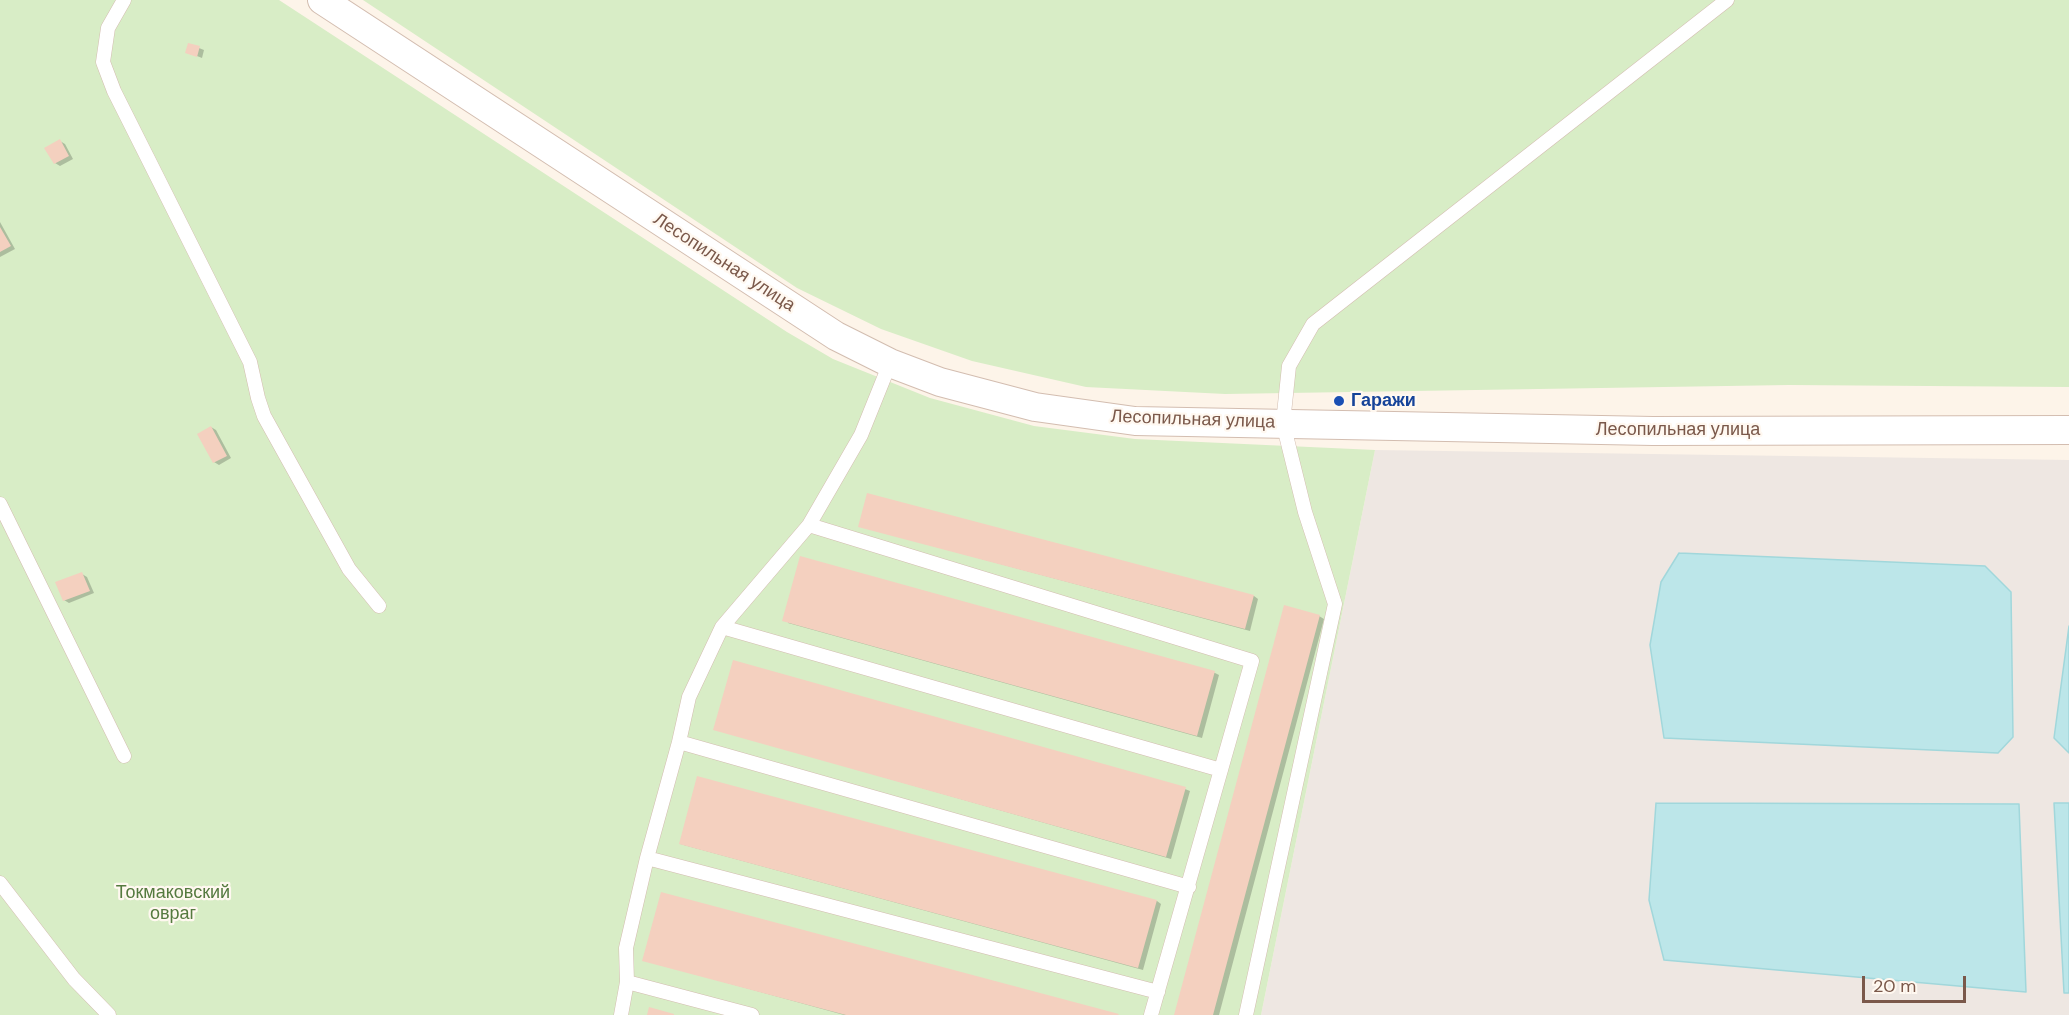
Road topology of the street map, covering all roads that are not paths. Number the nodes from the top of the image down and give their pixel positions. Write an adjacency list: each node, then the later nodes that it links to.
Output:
1 (124, 0): 9 (lane)
2 (322, 0): 4 (street, Лесопильная улица)
3 (1727, 0): 5 (lane)
4 (890, 363): 5 (street, Лесопильная улица); 8 (lane)
5 (1282, 423): 6 (street, Лесопильная улица); 23 (lane)
6 (2069, 430)
7 (0, 504): 12 (lane)
8 (809, 525): 10 (lane); 13 (lane)
9 (379, 606)
10 (722, 627): 11 (lane); 13 (lane)
11 (679, 742): 14 (lane); 16 (lane)
12 (124, 756)
13 (1221, 770): 16 (lane)
14 (646, 858): 17 (lane); 18 (lane)
15 (0, 883): 19 (lane)
16 (1189, 887): 18 (lane)
17 (627, 982): 20 (lane); 21 (lane)
18 (1158, 993): 22 (lane)
19 (109, 1015)
20 (621, 1015)
21 (752, 1015)
22 (1151, 1015)
23 (1246, 1015)

